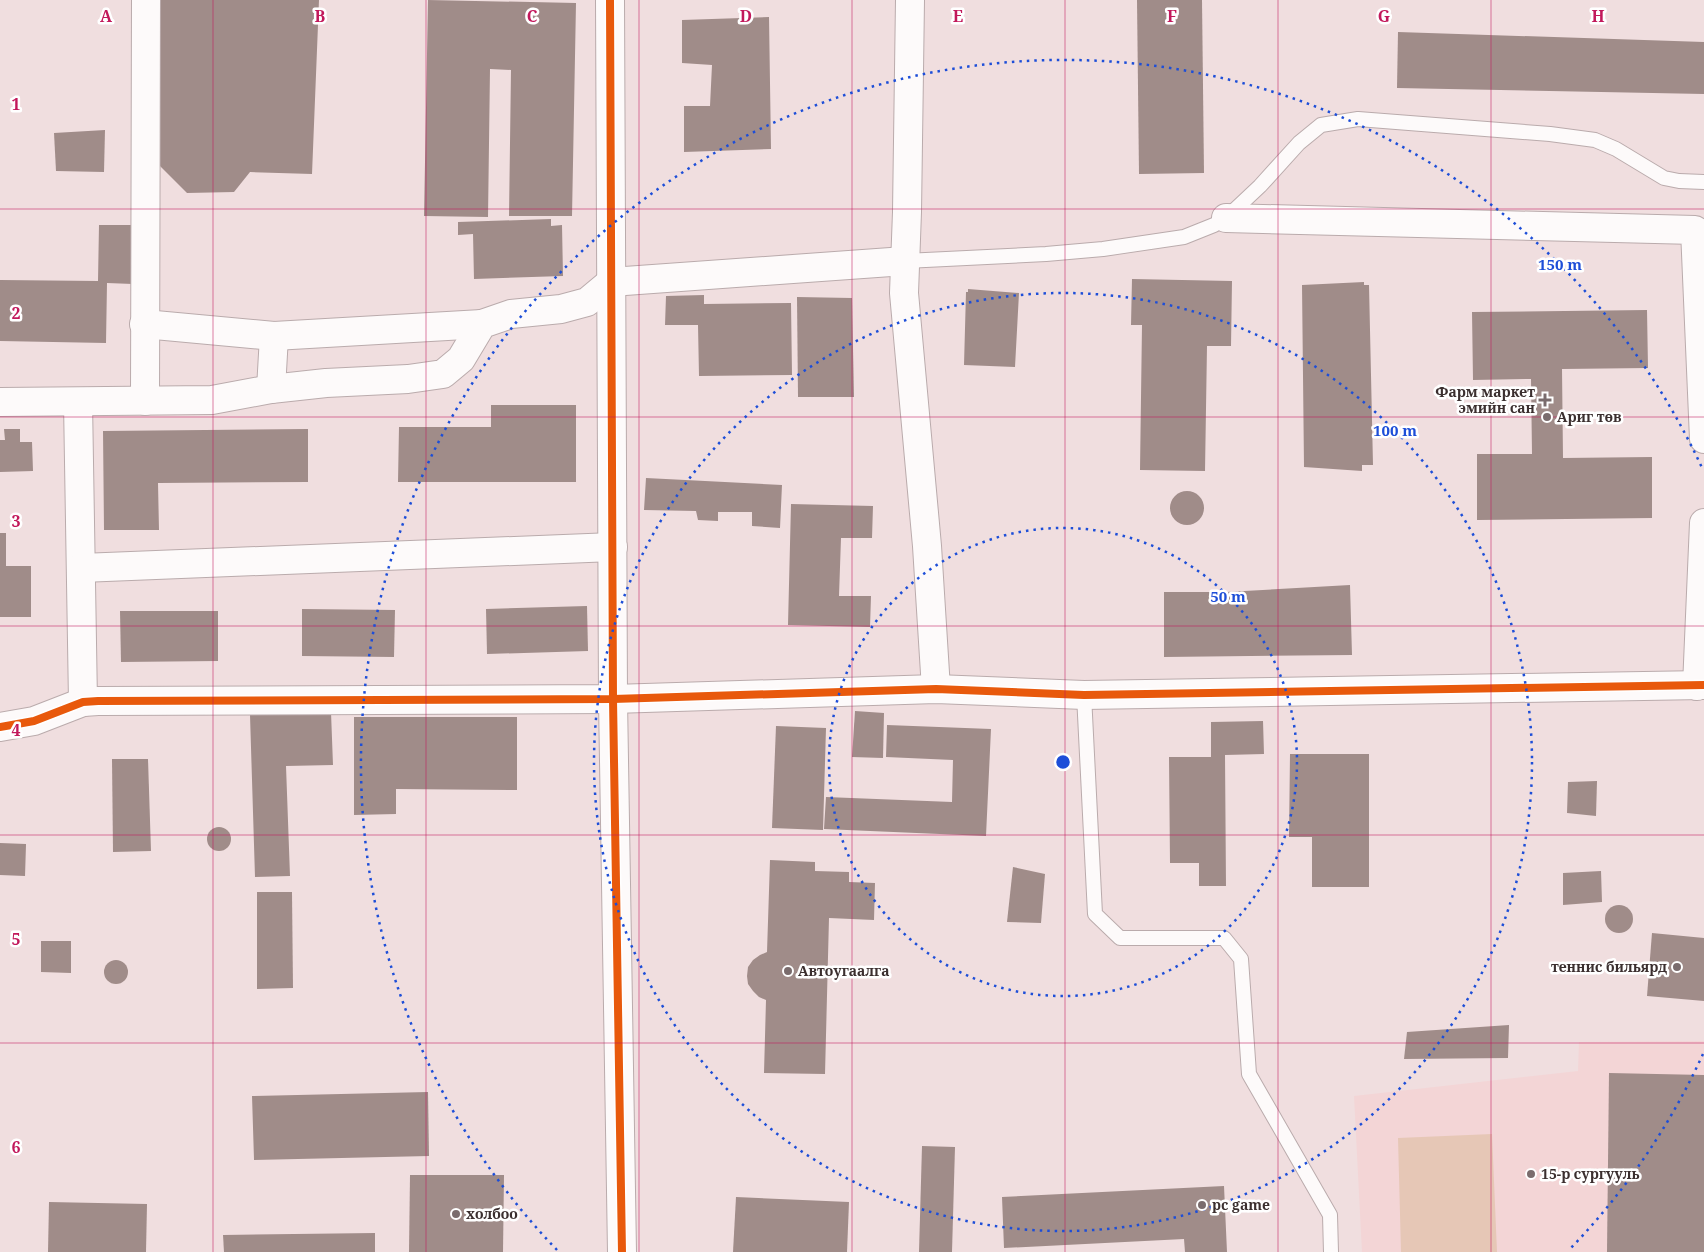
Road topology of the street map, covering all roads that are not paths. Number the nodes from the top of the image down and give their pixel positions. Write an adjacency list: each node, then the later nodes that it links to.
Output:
1 (146, 0): 8 (street)
2 (610, 0): 7 (street)
3 (910, 0): 6 (street)
4 (1704, 182): 5 (lane)
5 (1226, 218): 6 (lane); 15 (street)
6 (905, 261): 7 (street); 20 (street)
7 (612, 282): 9 (street); 17 (street)
8 (144, 324): 10 (street); 12 (street)
9 (482, 324): 10 (street); 11 (street)
10 (274, 336): 11 (street)
11 (271, 389): 12 (street)
12 (145, 401): 14 (street)
13 (0, 402): 14 (street)
14 (78, 402): 18 (street)
15 (1704, 439)
16 (1704, 523): 19 (street)
17 (613, 547): 18 (street); 22 (street)
18 (81, 568): 23 (street)
19 (1701, 686): 21 (street)
20 (936, 689): 21 (street); 22 (street)
21 (1084, 695): 26 (lane)
22 (614, 699): 23 (street); 25 (street)
23 (83, 702): 24 (street)
24 (0, 727)
25 (622, 1252)
26 (1331, 1252)

